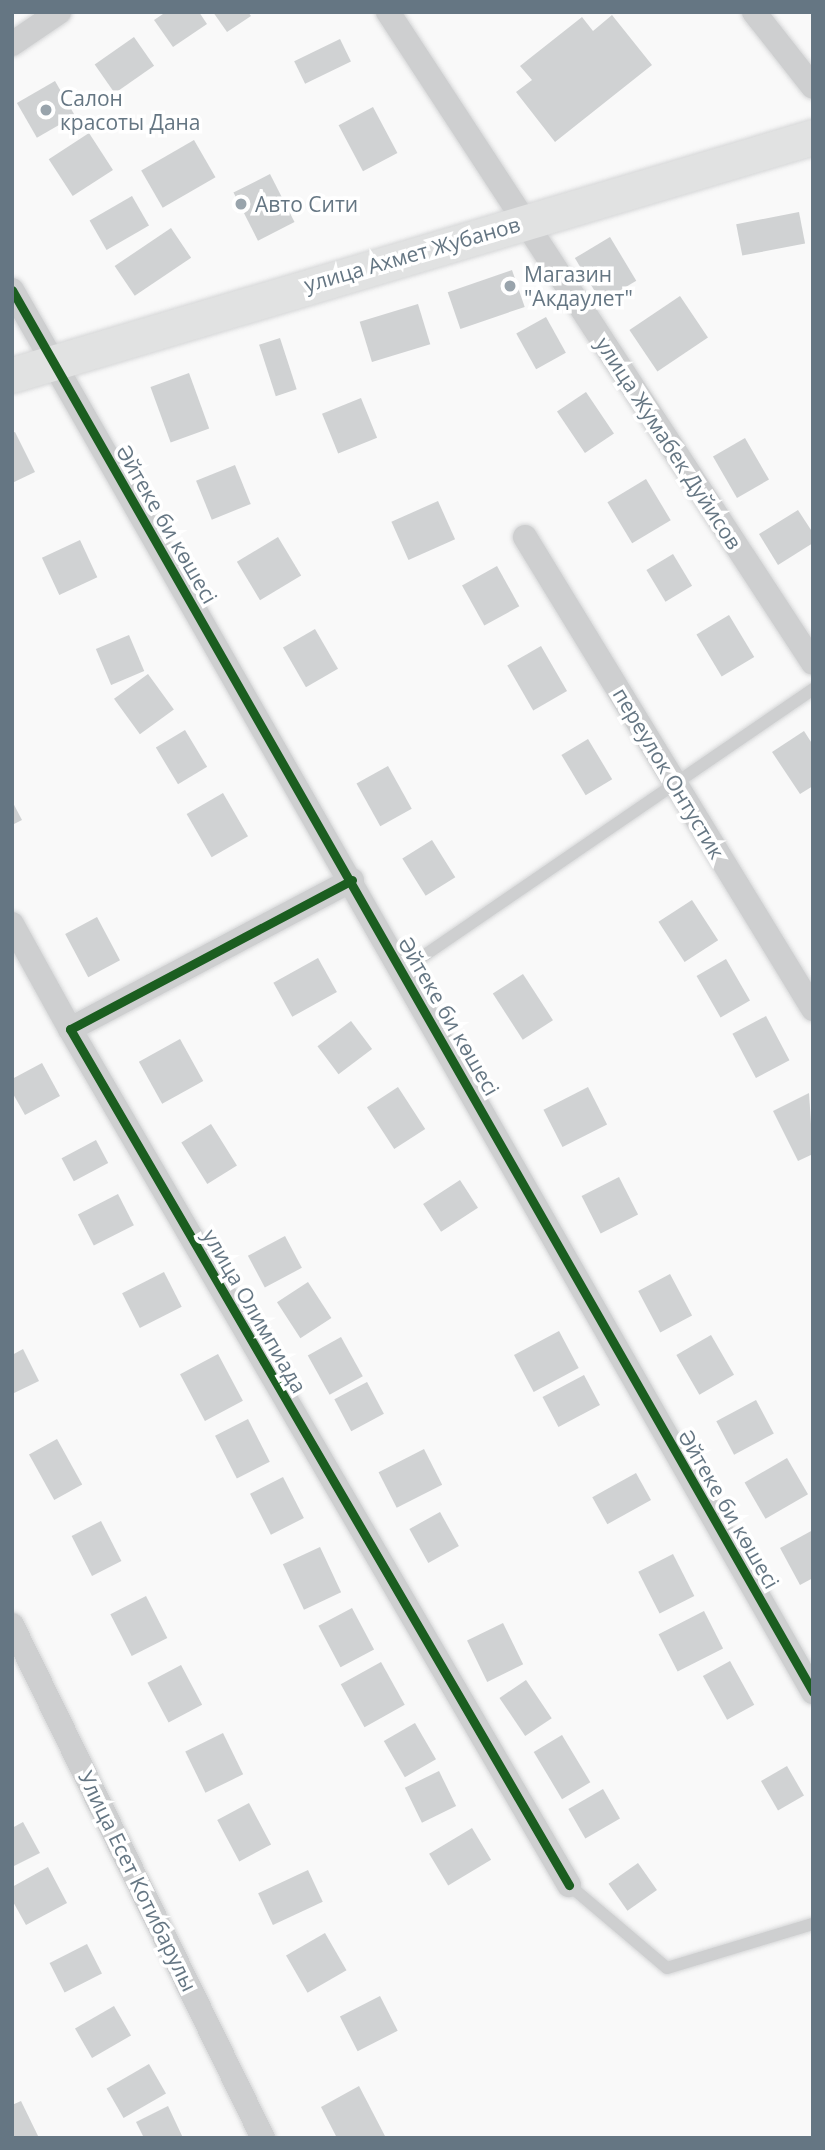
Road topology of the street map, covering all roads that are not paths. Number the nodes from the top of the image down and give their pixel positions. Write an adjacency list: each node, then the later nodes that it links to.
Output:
1 (59, 12): 4 (street)
2 (388, 12): 7 (street, улица Жумабек Дуйисов)
3 (754, 12): 5 (street)
4 (12, 44)
5 (813, 87)
6 (813, 138): 7 (main road, улица Ахмет Жубанов)
7 (524, 221): 9 (main road, улица Ахмет Жубанов); 12 (street, улица Жумабек Дуйисов)
8 (12, 290): 9 (street, Әйтеке би көшесі)
9 (52, 360): 10 (main road, улица Ахмет Жубанов); 15 (street, Әйтеке би көшесі)
10 (12, 374)
11 (525, 537): 14 (street, переулок Онтустик)
12 (813, 663)
13 (813, 689): 14 (lane)
14 (674, 781): 17 (lane); 18 (street, переулок Онтустик)
15 (352, 880): 17 (street, Әйтеке би көшесі); 19 (street)
16 (12, 924): 19 (street, улица Олимпиада)
17 (403, 970): 21 (street, Әйтеке би көшесі)
18 (813, 1009)
19 (70, 1029): 22 (street, улица Олимпиада)
20 (12, 1625): 24 (street, Улица Есет Котибарулы)
21 (813, 1692)
22 (569, 1885): 23 (lane)
23 (813, 1924)
24 (263, 2138)

